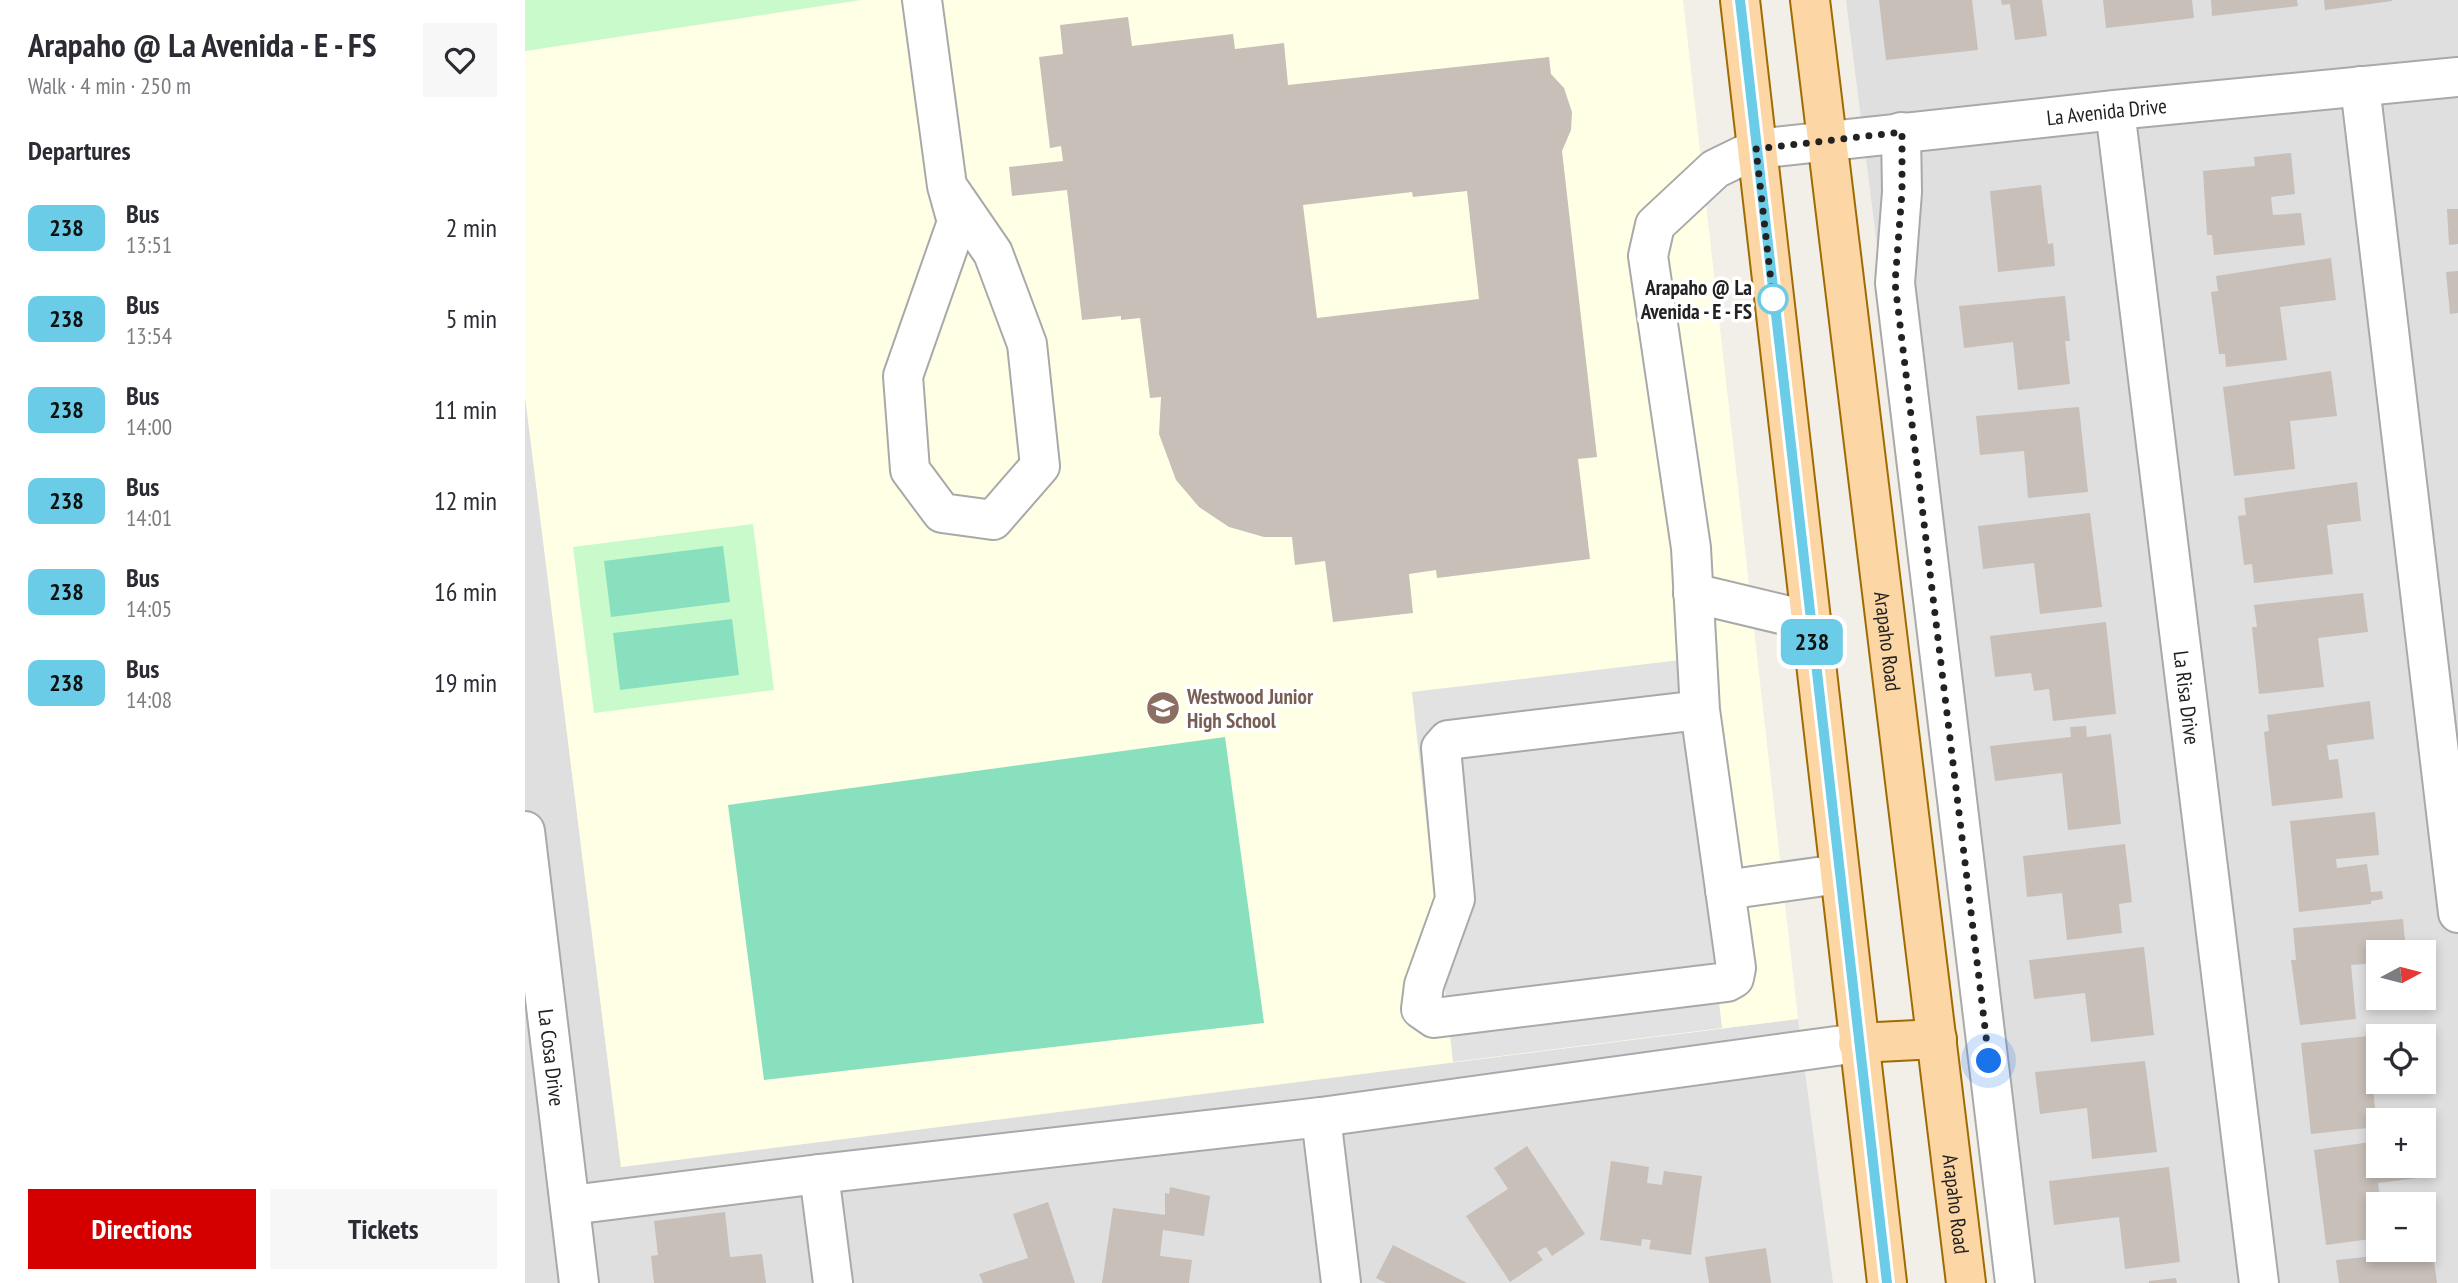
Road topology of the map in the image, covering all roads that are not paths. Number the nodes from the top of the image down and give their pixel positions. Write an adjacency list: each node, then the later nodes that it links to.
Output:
1 (922, 0): 10 (street)
2 (1740, 0): 9 (main road)
3 (1810, 0): 8 (main road, Arapaho Road)
4 (2458, 77): 5 (street, La Avenida Drive)
5 (2360, 86): 6 (street, La Avenida Drive); 17 (street)
6 (2115, 110): 7 (street, La Avenida Drive); 29 (street, La Risa Drive)
7 (1902, 132): 8 (street, La Avenida Drive); 28 (street)
8 (1828, 140): 9 (street, La Avenida Drive); 18 (main road, Arapaho Road)
9 (1756, 149): 11 (street, La Avenida Drive); 12 (main road)
10 (947, 186): 10 (street)
11 (1693, 593): 12 (street); 13 (street, La Avenida Drive)
12 (1810, 621): 15 (main road)
13 (1700, 710): 16 (street, La Avenida Drive); 16 (street, La Avenida Drive)
14 (525, 831): 22 (street, La Cosa Drive)
15 (1839, 874): 16 (street); 19 (main road)
16 (1725, 890)
17 (2458, 913)
18 (1937, 1039): 19 (main road); 27 (main road, Arapaho Road)
19 (1858, 1043): 20 (street); 26 (main road)
20 (1321, 1117): 21 (street); 25 (street)
21 (819, 1174): 22 (street); 24 (street)
22 (571, 1205): 23 (street, La Cosa Drive)
23 (579, 1283)
24 (832, 1283)
25 (1341, 1283)
26 (1887, 1283)
27 (1966, 1283)
28 (2015, 1283)
29 (2259, 1283)

